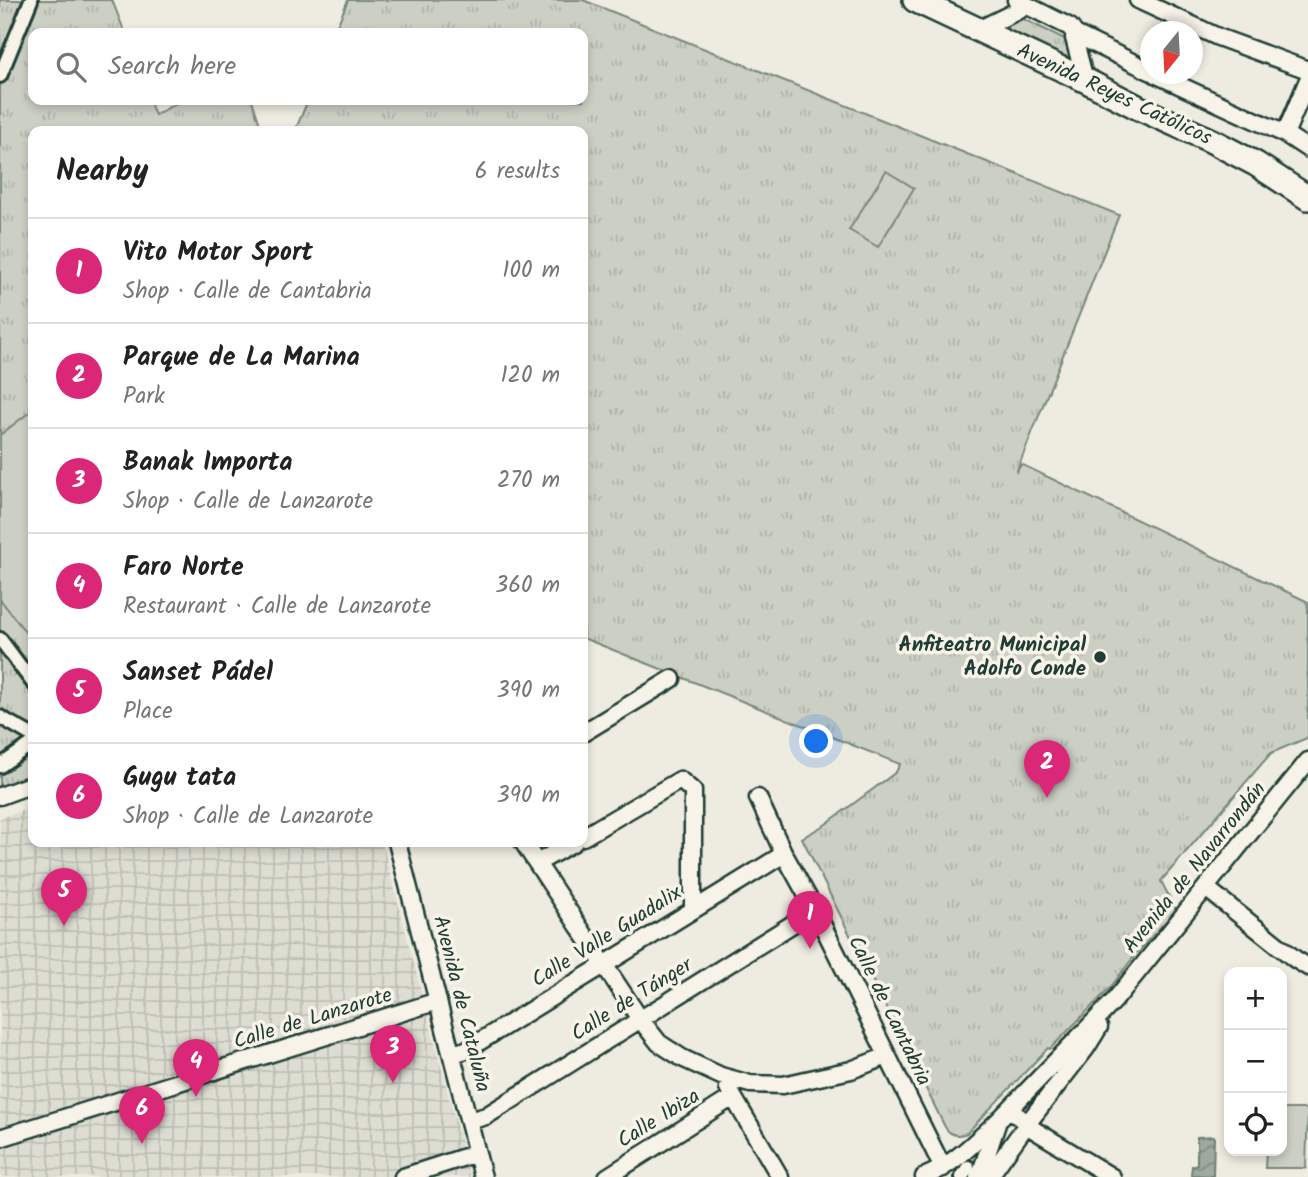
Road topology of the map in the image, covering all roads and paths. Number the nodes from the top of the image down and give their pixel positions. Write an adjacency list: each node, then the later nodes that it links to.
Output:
1 (31, 0): 9 (street)
2 (915, 0): 5 (main road, Avenida Reyes Católicos)
3 (1138, 0): 8 (street)
4 (1021, 2): 5 (street); 6 (street, Avenida Reyes Católicos)
5 (978, 30): 10 (main road, Avenida Reyes Católicos)
6 (1075, 34): 7 (street, Avenida Reyes Católicos); 10 (street)
7 (1140, 66)
8 (1308, 70)
9 (0, 76)
10 (1085, 80): 15 (main road, Avenida Reyes Católicos)
11 (1308, 80): 13 (street)
12 (1179, 84): 13 (street, Avenida Reyes Católicos)
13 (1285, 134): 14 (street, Avenida Reyes Católicos)
14 (1308, 149)
15 (1308, 198)
16 (0, 639): 17 (street)
17 (28, 676)
18 (672, 679): 20 (street)
19 (0, 717): 21 (street)
20 (588, 730)
21 (28, 733)
22 (28, 746): 24 (street)
23 (1308, 761): 34 (street, Avenida de Navarrondán)
24 (0, 766)
25 (28, 786): 26 (street)
26 (0, 796)
27 (758, 798): 32 (street, Calle de Cantabria)
28 (588, 833): 35 (street)
29 (399, 847): 40 (street, Avenida de Cataluña)
30 (526, 847): 33 (street)
31 (565, 847): 33 (street)
32 (784, 853): 35 (street, Calle Valle Guadalix); 36 (street, Calle de Cantabria)
33 (537, 863): 37 (street)
34 (1206, 888): 38 (street); 39 (street, Avenida de Navarrondán)
35 (693, 909): 37 (street, Calle Valle Guadalix)
36 (815, 910): 41 (street, Calle de Tánger); 43 (street, Calle de Cantabria)
37 (604, 964): 41 (street); 42 (street, Calle Valle Guadalix)
38 (1308, 967)
39 (1114, 1001): 47 (street, Avenida de Navarrondán); 48 (street, Avenida de Navarrondán)
40 (438, 1002): 42 (street, Avenida de Cataluña); 49 (street, Calle de Lanzarote)
41 (640, 1019): 44 (street); 46 (street, Calle de Tánger)
42 (452, 1054): 46 (street, Avenida de Cataluña)
43 (887, 1056): 44 (street); 53 (street, Calle de Cantabria)
44 (721, 1076): 45 (street)
45 (733, 1097): 57 (street, Calle Ibiza); 58 (street)
46 (469, 1121): 52 (street, Avenida de Cataluña)
47 (1000, 1121): 48 (street); 51 (street); 53 (street); 54 (street, Avenida de Navarrondán)
48 (1026, 1125): 50 (street); 51 (street, Avenida de Navarrondán)
49 (0, 1138)
50 (1053, 1142): 51 (street); 61 (street)
51 (1014, 1143): 60 (street, Avenida de Navarrondán)
52 (477, 1153): 55 (street); 56 (street, Avenida de Cataluña)
53 (943, 1168): 59 (street)
54 (969, 1174)
55 (403, 1177)
56 (484, 1177)
57 (607, 1177)
58 (780, 1177)
59 (924, 1177)
60 (989, 1177)
61 (1112, 1177)

